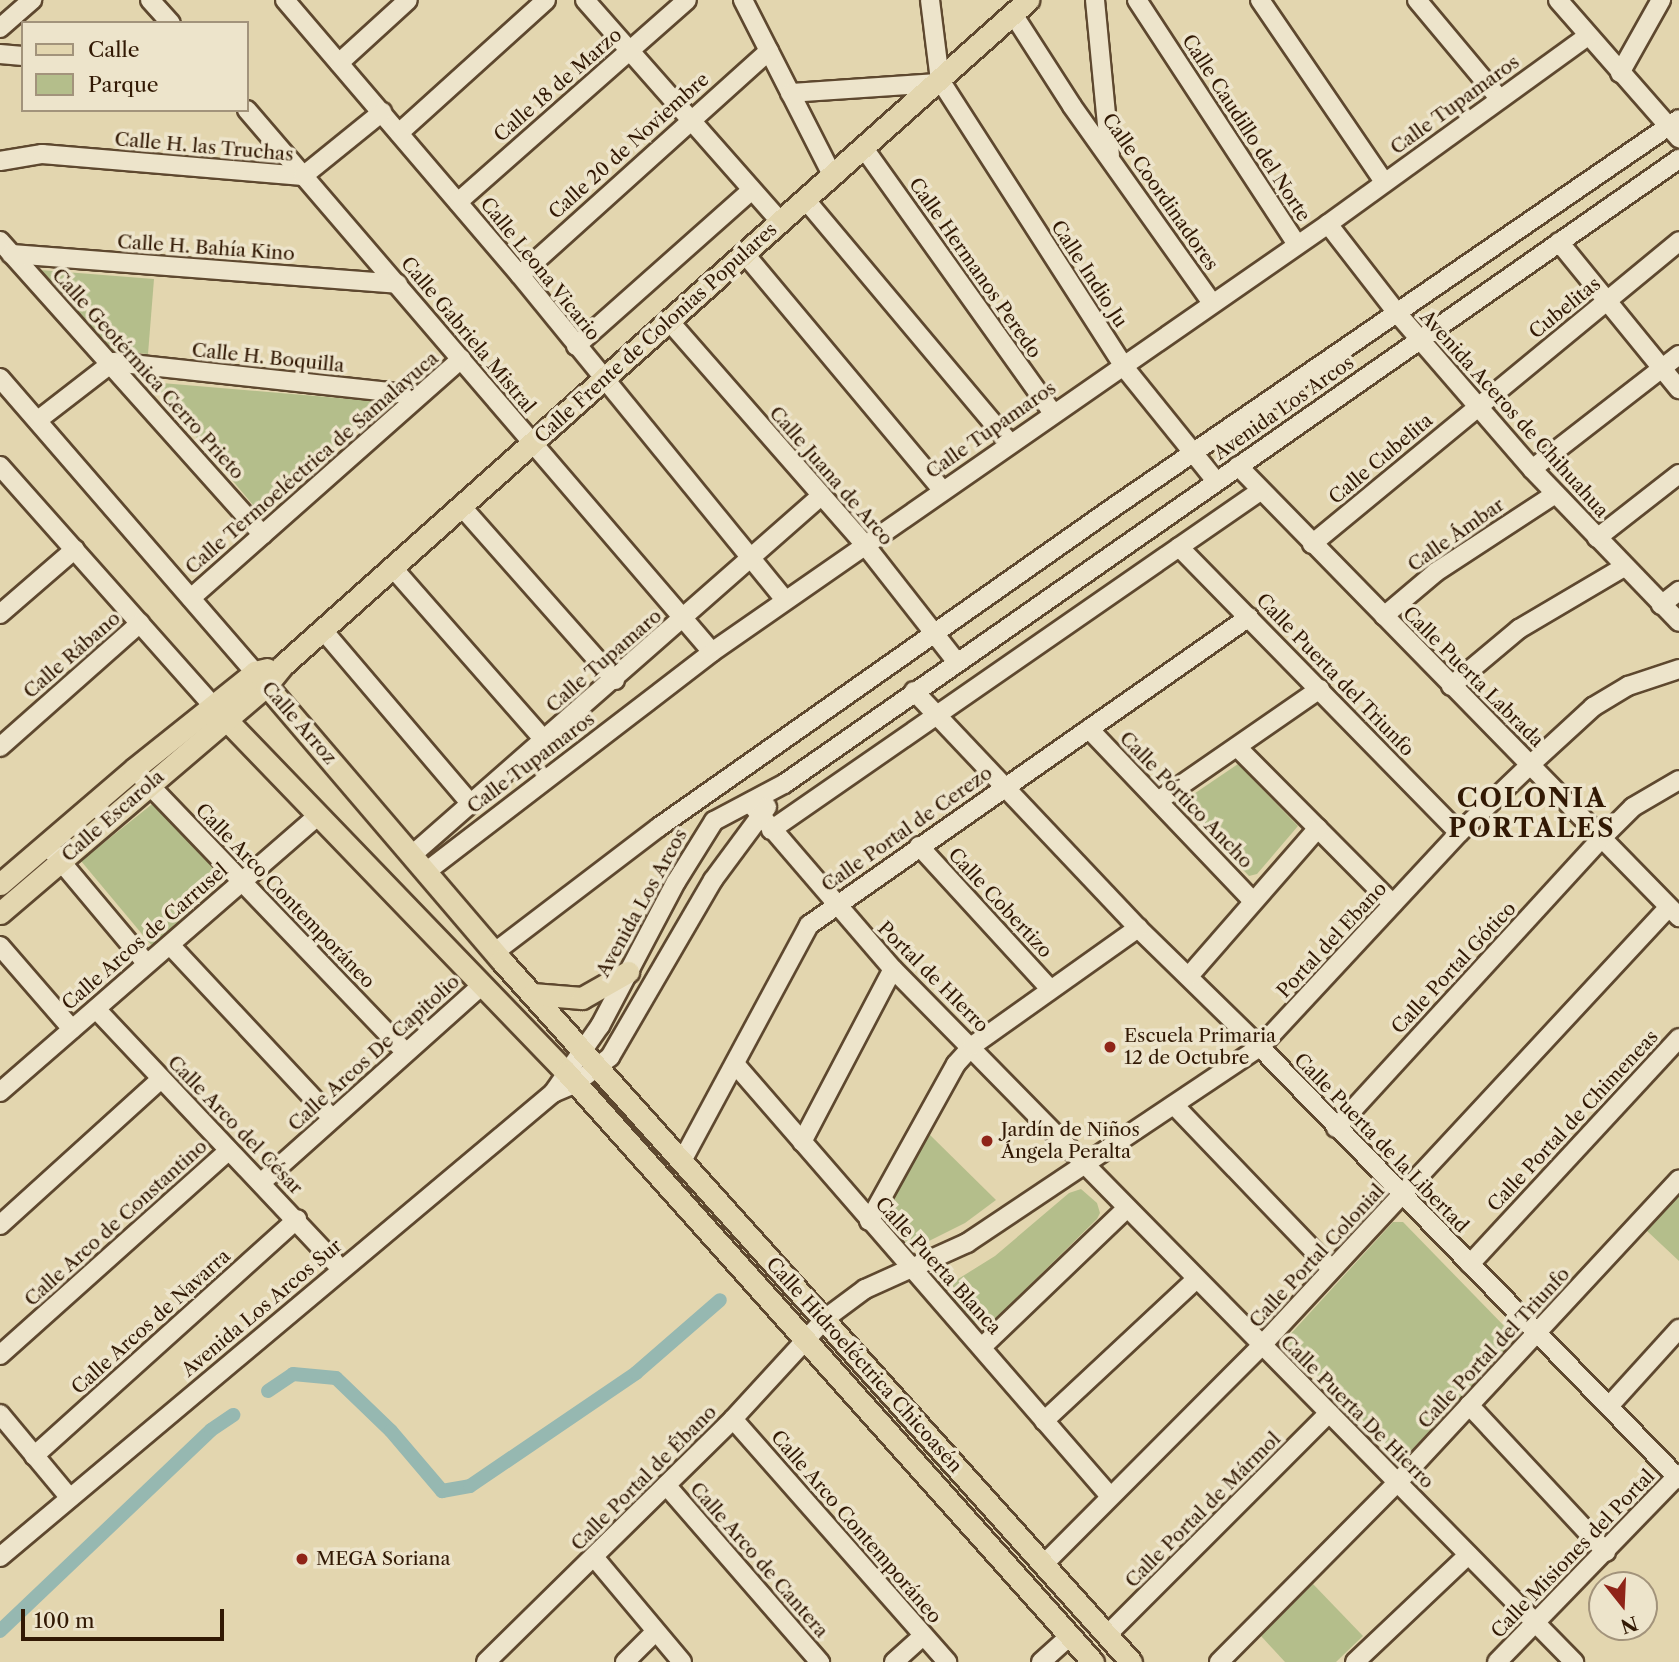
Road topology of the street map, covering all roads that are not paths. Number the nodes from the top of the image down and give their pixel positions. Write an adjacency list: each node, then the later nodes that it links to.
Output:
1 (32, 0): 18 (street)
2 (150, 0): 17 (street)
3 (285, 0): 24 (street, Calle Leona Vicario)
4 (408, 0): 24 (street)
5 (546, 0): 33 (street)
6 (585, 0): 20 (street)
7 (687, 0): 20 (street, Calle 18 de Marzo)
8 (743, 0): 21 (street)
9 (930, 0): 26 (street)
10 (1095, 0): 35 (street)
11 (1137, 0): 48 (street, Calle Caudillo del Norte)
12 (1261, 0): 40 (street)
13 (1417, 0): 28 (street)
14 (1558, 0): 19 (street)
15 (1661, 0): 25 (street)
16 (1021, 7): 26 (main road, Calle Frente de Colonias Populares); 35 (street, Calle Coordinadores)
17 (168, 21)
18 (0, 28)
19 (1588, 36): 25 (street); 28 (street, Calle Tupamaros)
20 (629, 51): 31 (street); 43 (street, Calle 18 de Marzo)
21 (769, 51): 27 (street); 31 (street, Calle 20 de Noviembre)
22 (0, 54): 23 (street)
23 (21, 55)
24 (339, 63): 30 (street, Calle Leona Vicario)
25 (1620, 73): 32 (street)
26 (938, 81): 27 (street); 34 (main road, Calle Frente de Colonias Populares); 62 (street, Calle Indio Ju)
27 (790, 93): 38 (street)
28 (1499, 99): 40 (street, Calle Tupamaros)
29 (248, 111): 39 (street, Calle Gabriela Mistral)
30 (382, 112): 33 (street, Calle Leona Vicario); 39 (street, Calle H. las Truchas)
31 (688, 120): 41 (street); 51 (street, Calle 20 de Noviembre)
32 (1676, 128): 55 (street)
33 (399, 134): 43 (street, Calle Leona Vicario)
34 (863, 147): 38 (main road, Calle Frente de Colonias Populares); 69 (street, Calle Hermanos Peredo)
35 (1110, 155): 54 (street, Calle Coordinadores)
36 (1679, 159): 47 (street, Avenida Los Arcos)
37 (0, 161): 39 (street, Calle H. las Truchas)
38 (832, 175): 42 (main road, Calle Frente de Colonias Populares)
39 (303, 176): 52 (street, Calle Gabriela Mistral)
40 (1384, 181): 45 (street, Calle Tupamaros)
41 (752, 190): 44 (street); 58 (street)
42 (805, 199): 44 (main road, Calle Frente de Colonias Populares); 71 (street)
43 (458, 202): 51 (street, Calle Leona Vicario)
44 (780, 221): 50 (main road, Calle Frente de Colonias Populares)
45 (1328, 225): 48 (street, Calle Tupamaros); 55 (street, Avenida Aceros de Chihuahua)
46 (1679, 241): 53 (street, Cubelitas)
47 (1559, 242): 53 (street); 57 (street, Avenida Los Arcos)
48 (1296, 243): 54 (street, Calle Tupamaros)
49 (6, 248): 52 (street, Calle H. Bahía Kino); 61 (street, Calle Geotérmica Cerro Prieto)
50 (744, 253): 56 (main road, Calle Frente de Colonias Populares); 79 (street)
51 (520, 275): 58 (street, Calle Leona Vicario)
52 (398, 284): 60 (street, Calle Gabriela Mistral)
53 (1609, 300): 63 (street); 68 (street, Cubelitas)
54 (1212, 303): 62 (street, Calle Tupamaros)
55 (1397, 313): 57 (street, Avenida Aceros de Chihuahua); 73 (street)
56 (670, 322): 65 (main road, Calle Frente de Colonias Populares); 82 (street, Calle Juana de Arco)
57 (1419, 340): 68 (street, Avenida Aceros de Chihuahua); 75 (street, Avenida Los Arcos)
58 (576, 346): 65 (street, Calle Leona Vicario)
59 (1679, 355): 63 (street)
60 (461, 359): 67 (street, Calle Termoeléctrica de Samalayuca); 72 (street, Calle Gabriela Mistral)
61 (113, 362): 67 (street, Calle H. Boquilla); 70 (street); 84 (street, Calle Geotérmica Cerro Prieto)
62 (1124, 367): 69 (street, Calle Tupamaros); 73 (street, Calle Indio Ju)
63 (1663, 368): 66 (street); 76 (street)
64 (0, 378): 70 (street, Calle Arroz)
65 (603, 380): 72 (main road, Calle Frente de Colonias Populares); 90 (street, Calle Leona Vicario)
66 (1679, 389)
67 (419, 395): 84 (street, Calle Termoeléctrica de Samalayuca)
68 (1477, 407): 76 (street, Avenida Aceros de Chihuahua); 86 (street, Calle Cubelita)
69 (1052, 412): 71 (street, Calle Tupamaros)
70 (38, 420): 94 (street, Calle Arroz)
71 (1009, 442): 79 (street, Calle Tupamaros)
72 (533, 444): 83 (main road, Calle Frente de Colonias Populares); 100 (street, Calle Gabriela Mistral)
73 (1193, 454): 78 (street, Calle Indio Ju); 104 (street)
74 (0, 466): 89 (street)
75 (1238, 466): 78 (street, Avenida Los Arcos); 80 (street, Calle Puerta Labrada)
76 (1532, 469): 81 (street, Avenida Aceros de Chihuahua)
77 (1679, 474): 85 (street)
78 (1216, 481): 106 (street, Avenida Los Arcos)
79 (942, 490): 87 (street, Calle Tupamaros)
80 (1260, 491): 86 (street, Calle Puerta Labrada); 88 (street, Avenida Los Arcos)
81 (1555, 494): 85 (street, Avenida Aceros de Chihuahua); 98 (street, Calle Ámbar)
82 (821, 496): 87 (street, Calle Juana de Arco); 90 (street, Calle Tupamaro)
83 (462, 507): 92 (main road, Calle Frente de Colonias Populares); 109 (street)
84 (263, 535): 94 (street, Calle Termoeléctrica de Samalayuca)
85 (1597, 538): 91 (street, Avenida Aceros de Chihuahua)
86 (1311, 544): 98 (street, Calle Puerta Labrada)
87 (865, 545): 95 (street, Calle Tupamaros); 104 (street, Calle Juana de Arco)
88 (1179, 547): 99 (street, Calle Puerta del Triunfo); 114 (street, Avenida Los Arcos)
89 (75, 549): 97 (street); 102 (street)
90 (752, 558): 95 (street, Calle Leona Vicario); 100 (street, Calle Tupamaro)
91 (1624, 567): 96 (street, Avenida Aceros de Chihuahua); 110 (street)
92 (393, 568): 103 (main road, Calle Frente de Colonias Populares); 116 (street)
93 (1679, 591): 96 (street)
94 (191, 598): 108 (street, Calle Arroz)
95 (785, 600): 105 (street, Calle Tupamaros)
96 (1661, 605): 101 (street, Avenida Aceros de Chihuahua)
97 (0, 614)
98 (1384, 616): 110 (street, Calle Puerta Labrada)
99 (1249, 617): 111 (street, Calle Puerta del Triunfo); 115 (street, Calle Portal de Cerezo)
100 (684, 619): 105 (street, Calle Gabriela Mistral); 109 (street, Calle Tupamaro)
101 (1679, 622)
102 (140, 623): 113 (street); 117 (street, Calle Rábano)
103 (323, 629): 108 (main road, Calle Frente de Colonias Populares); 125 (street)
104 (936, 636): 106 (street, Calle Juana de Arco); 146 (street)
105 (712, 652): 135 (street, Calle Tupamaros)
106 (956, 661): 112 (street, Avenida Los Arcos)
107 (1679, 669): 119 (street, Portal del Ebano)
108 (261, 679): 113 (main road, Calle Frente de Colonias Populares); 133 (main road, Calle Arroz)
109 (615, 680): 116 (street, Calle Tupamaro)
110 (1451, 686): 119 (street, Calle Puerta Labrada)
111 (1320, 689): 118 (street); 129 (street, Calle Puerta del Triunfo)
112 (914, 691): 114 (street); 127 (street, Avenida Los Arcos)
113 (219, 713): 120 (main road, Calle Escarola); 122 (main road, Calle Escarola); 126 (main road)
114 (934, 716): 123 (street, Calle Puerta de la Libertad); 127 (street, Avenida Los Arcos)
115 (1089, 729): 123 (street, Calle Portal de Cerezo); 124 (street, Calle Pórtico Ancho)
116 (544, 740): 125 (street, Calle Tupamaro)
117 (0, 747)
118 (1237, 747): 124 (street); 128 (street)
119 (1530, 765): 129 (street, Portal del Ebano); 130 (street, Calle Puerta Labrada)
120 (134, 769): 122 (street, Calle Arco Contemporáneo); 131 (main road, Calle Escarola)
121 (1679, 780): 130 (street, Calle Portal Gótico)
122 (150, 785): 134 (main road, Calle Escarola); 136 (street, Calle Arco Contemporáneo)
123 (1004, 787): 132 (street, Calle Portal de Cerezo); 143 (street, Calle Puerta de la Libertad)
124 (1158, 801): 138 (street, Calle Pórtico Ancho)
125 (470, 803): 133 (street, Calle Tupamaro)
126 (319, 815): 136 (street, Calle Arcos de Carrusel); 151 (main road)
127 (760, 816): 140 (street, Portal de HIerro); 149 (street, Avenida Los Arcos); 162 (street, Avenida Los Arcos)
128 (1318, 828): 138 (street); 139 (street)
129 (1459, 833): 139 (street, Portal del Ebano)
130 (1603, 837): 141 (street, Calle Puerta Labrada); 168 (street, Calle Portal Gótico)
131 (46, 844): 134 (street); 137 (main road, Calle Escarola)
132 (919, 846): 140 (street, Calle Portal de Cerezo); 152 (street, Calle Cobertizo)
133 (412, 855): 135 (main road, Calle Arroz)
134 (61, 860): 142 (main road, Calle Escarola); 147 (street)
135 (426, 871): 146 (main road, Calle Arroz)
136 (243, 880): 144 (street, Calle Arcos de Carrusel); 160 (street, Calle Arco Contemporáneo)
137 (0, 884)
138 (1252, 901): 150 (street)
139 (1393, 904): 158 (street, Portal del Ebano)
140 (834, 906): 148 (street, Portal de HIerro); 161 (street, Calle Portal de Cerezo)
141 (1674, 912): 175 (street, Calle Portal Colonial)
142 (0, 913)
143 (1138, 928): 150 (street, Calle Puerta de la Libertad); 152 (street)
144 (170, 945): 147 (street, Calle Arcos de Carrusel); 167 (street)
145 (0, 946): 155 (street)
146 (495, 952): 153 (main road, Calle Arroz)
147 (147, 964): 154 (street, Calle Arcos de Carrusel)
148 (893, 969): 157 (street, Portal de HIerro); 169 (street)
149 (628, 972): 153 (main road); 159 (street, Avenida Los Arcos)
150 (1189, 976): 158 (street, Calle Puerta de la Libertad)
151 (482, 985): 160 (street, Calle Arcos De Capitolio); 163 (main road)
152 (1050, 989): 157 (street)
153 (532, 995): 159 (main road, Calle Arroz)
154 (97, 1010): 155 (street, Calle Arcos de Carrusel); 164 (street, Calle Arco del César)
155 (72, 1029): 165 (street, Calle Arcos de Carrusel)
156 (1679, 1038): 180 (street, Calle Portal de Chimeneas)
157 (972, 1046): 172 (street, Portal de HIerro); 178 (street)
158 (1260, 1047): 166 (street, Portal del Ebano); 168 (street, Calle Puerta de la Libertad)
159 (586, 1050): 162 (main road, Calle Arroz); 163 (street, Avenida Los Arcos)
160 (405, 1052): 167 (street, Calle Arcos De Capitolio)
161 (735, 1064): 169 (street, Calle Puerta Blanca); 171 (street, Calle Portal de Cerezo)
162 (600, 1067): 163 (street, Avenida Los Arcos); 171 (main road, Calle Hidroeléctrica Chicoasén)
163 (571, 1078): 182 (street, Avenida Los Arcos Sur); 188 (main road, Calle Hidroeléctrica Chicoasén)
164 (160, 1080): 170 (street, Calle Arco del César); 179 (street)
165 (0, 1092)
166 (1174, 1105): 172 (street, Portal del Ebano); 181 (street)
167 (332, 1118): 174 (street, Calle Arcos De Capitolio)
168 (1336, 1128): 175 (street, Calle Puerta de la Libertad)
169 (802, 1142): 178 (street, Calle Puerta Blanca)
170 (229, 1150): 174 (street, Calle Arco del César); 191 (street, Calle Arco de Constantino)
171 (683, 1159): 185 (main road, Calle Hidroeléctrica Chicoasén)
172 (1082, 1162): 176 (street, Calle Puerta De Hierro); 183 (street, Portal del Ebano)
173 (1679, 1180): 187 (street, Calle Portal del Triunfo)
174 (263, 1181): 177 (street, Calle Arco del César)
175 (1401, 1197): 180 (street, Calle Puerta de la Libertad); 181 (street, Calle Portal Colonial)
176 (1127, 1208): 184 (street, Calle Puerta De Hierro); 190 (street)
177 (297, 1219): 182 (street, Calle Arco del César); 198 (street, Calle Arcos de Navarra)
178 (869, 1221): 183 (street, Calle Puerta Blanca)
179 (0, 1225)
180 (1470, 1264): 187 (street, Calle Puerta de la Libertad)
181 (1331, 1269): 189 (street, Calle Portal Colonial)
182 (342, 1270): 203 (street, Avenida Los Arcos Sur)
183 (913, 1270): 185 (street, Portal del Ebano); 190 (street, Calle Puerta Blanca)
184 (1195, 1280): 189 (street, Calle Puerta De Hierro); 197 (street)
185 (826, 1318): 188 (street, Calle Portal de Ébano); 208 (main road, Calle Hidroeléctrica Chicoasén)
186 (1679, 1329): 193 (street)
187 (1536, 1335): 192 (street, Calle Portal del Triunfo); 193 (street, Calle Puerta de la Libertad)
188 (807, 1337): 196 (street, Calle Portal de Ébano); 213 (main road, Calle Hidroeléctrica Chicoasén)
189 (1261, 1346): 194 (street, Calle Puerta De Hierro); 202 (street, Calle Portal Colonial)
190 (982, 1347): 197 (street, Calle Puerta Blanca)
191 (0, 1355)
192 (1469, 1405): 200 (street, Calle Portal del Triunfo); 204 (street)
193 (1610, 1405): 199 (street, Calle Puerta de la Libertad)
194 (1329, 1413): 200 (street, Calle Puerta De Hierro); 211 (street, Calle Portal de Mármol)
195 (0, 1414): 198 (street)
196 (733, 1419): 201 (street, Calle Portal de Ébano); 212 (street, Calle Arco Contemporáneo)
197 (1044, 1421): 202 (street, Calle Puerta Blanca)
198 (34, 1456): 203 (street)
199 (1678, 1477): 204 (street, Calle Misiones del Portal)
200 (1398, 1482): 206 (street, Calle Puerta De Hierro); 223 (street, Calle Portal del Triunfo)
201 (666, 1486): 207 (street, Calle Portal de Ébano); 217 (street, Calle Arco de Cantera)
202 (1110, 1494): 208 (street, Calle Portal Colonial)
203 (70, 1498): 205 (street, Avenida Los Arcos Sur)
204 (1606, 1552): 209 (street, Calle Misiones del Portal)
205 (1, 1555)
206 (1468, 1555): 209 (street, Calle Puerta De Hierro); 224 (street)
207 (594, 1558): 210 (street); 214 (street, Calle Portal de Ébano)
208 (1044, 1564): 211 (main road, Calle Hidroeléctrica Chicoasén)
209 (1535, 1624): 225 (street, Calle Misiones del Portal); 226 (street, Calle Puerta De Hierro)
210 (655, 1632): 215 (street); 216 (street)
211 (1107, 1635): 222 (main road, Calle Hidroeléctrica Chicoasén)
212 (923, 1636): 218 (street); 219 (street, Calle Arco Contemporáneo)
213 (1070, 1636): 220 (street); 221 (main road, Calle Hidroeléctrica Chicoasén)
214 (486, 1662)
215 (625, 1662)
216 (682, 1662)
217 (820, 1662)
218 (894, 1662)
219 (947, 1662)
220 (1041, 1662)
221 (1093, 1662)
222 (1130, 1662)
223 (1219, 1662)
224 (1355, 1662)
225 (1497, 1662)
226 (1574, 1662)

